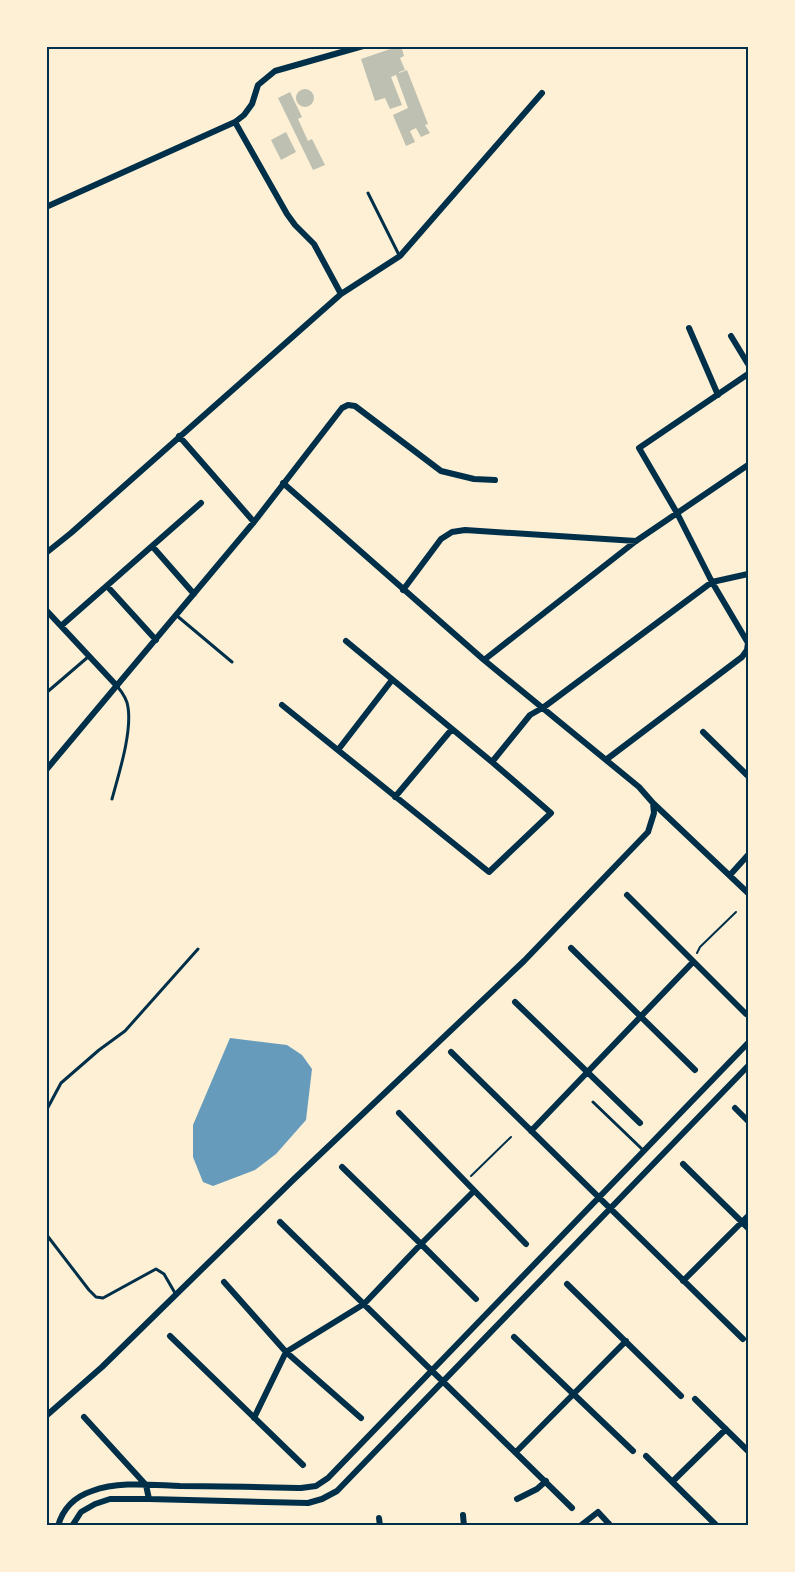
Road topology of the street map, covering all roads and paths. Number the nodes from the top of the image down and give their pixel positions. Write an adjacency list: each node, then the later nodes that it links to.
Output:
1 (363, 46): 3 (street)
2 (542, 93): 6 (street)
3 (235, 122): 5 (street); 7 (street)
4 (368, 193): 6 (lane)
5 (47, 206)
6 (400, 256): 7 (street)
7 (341, 294): 13 (street)
8 (689, 328): 12 (street)
9 (731, 336): 10 (street)
10 (748, 364)
11 (748, 374): 12 (street)
12 (718, 395): 18 (street)
13 (179, 436): 19 (street); 22 (street)
14 (748, 465): 18 (street)
15 (495, 480): 16 (street)
16 (283, 483): 19 (street); 26 (street)
17 (201, 503): 21 (street)
18 (677, 513): 20 (street); 24 (street)
19 (254, 522): 27 (street)
20 (636, 541): 26 (street); 34 (street)
21 (152, 546): 25 (street); 27 (street)
22 (46, 553)
23 (748, 574): 24 (street)
24 (712, 582): 40 (street); 44 (street)
25 (106, 586): 30 (street); 31 (street)
26 (404, 590): 34 (street)
27 (194, 594): 29 (street)
28 (46, 610): 30 (street)
29 (176, 615): 31 (street); 35 (lane)
30 (61, 626): 33 (street)
31 (156, 640): 37 (street)
32 (346, 641): 36 (street)
33 (89, 656): 37 (street); 38 (lane)
34 (484, 660): 40 (street)
35 (232, 662)
36 (392, 680): 41 (street); 43 (street)
37 (117, 686): 46 (street); 49 (lane)
38 (46, 693)
39 (282, 705): 43 (street)
40 (544, 707): 44 (street); 45 (street)
41 (452, 729): 45 (street); 48 (street)
42 (703, 732): 47 (street)
43 (338, 750): 48 (street)
44 (607, 759): 50 (street)
45 (492, 762): 48 (street)
46 (46, 770)
47 (748, 776)
48 (395, 797)
49 (112, 799)
50 (653, 803): 52 (street); 92 (street)
51 (748, 855): 52 (street)
52 (730, 874): 53 (street)
53 (748, 893)
54 (627, 895): 58 (street)
55 (736, 912): 58 (path)
56 (571, 948): 61 (street)
57 (198, 949): 69 (lane)
58 (693, 962): 60 (street); 61 (street)
59 (515, 1002): 66 (street)
60 (746, 1014)
61 (641, 1015): 65 (street); 66 (street)
62 (748, 1043): 75 (street)
63 (451, 1052): 73 (street)
64 (748, 1066): 81 (street)
65 (695, 1070)
66 (587, 1072): 72 (street); 73 (street)
67 (593, 1102): 75 (lane)
68 (735, 1108): 71 (street)
69 (46, 1111)
70 (399, 1113): 78 (street)
71 (748, 1121)
72 (640, 1123)
73 (531, 1131): 80 (street)
74 (511, 1137): 78 (path)
75 (644, 1152): 80 (street)
76 (683, 1164): 84 (street)
77 (342, 1167): 87 (street)
78 (465, 1182): 79 (street)
79 (474, 1191): 87 (street); 88 (street)
80 (599, 1198): 81 (street); 95 (street)
81 (610, 1209): 89 (street); 96 (street)
82 (748, 1215): 84 (street)
83 (280, 1222): 94 (street)
84 (742, 1222): 85 (street); 89 (street)
85 (748, 1228)
86 (46, 1234): 92 (lane)
87 (421, 1244): 93 (street); 94 (street)
88 (526, 1244)
89 (683, 1281): 99 (street)
90 (224, 1282): 101 (street)
91 (567, 1284): 100 (street)
92 (176, 1294): 107 (street)
93 (476, 1299)
94 (364, 1304): 101 (street); 102 (street)
95 (491, 1310): 96 (street); 102 (street)
96 (503, 1320): 103 (street)
97 (170, 1336): 109 (street)
98 (514, 1337): 104 (street)
99 (743, 1339)
100 (626, 1341): 104 (street); 105 (street)
101 (286, 1352): 109 (street); 110 (street)
102 (432, 1371): 103 (street); 112 (street)
103 (443, 1382): 113 (street); 116 (street)
104 (573, 1394): 114 (street); 116 (street)
105 (681, 1396)
106 (695, 1399): 111 (street)
107 (46, 1416)
108 (84, 1417): 121 (street)
109 (254, 1418): 118 (street)
110 (361, 1418)
111 (726, 1429): 115 (street); 120 (street)
112 (376, 1430): 113 (street); 121 (street)
113 (387, 1440): 122 (street)
114 (633, 1451)
115 (748, 1451)
116 (516, 1452): 119 (street)
117 (646, 1456): 120 (street)
118 (303, 1465)
119 (546, 1482): 123 (street); 124 (street)
120 (672, 1482): 132 (street)
121 (146, 1485): 122 (street); 126 (street)
122 (149, 1499): 127 (street)
123 (517, 1499)
124 (572, 1508)
125 (463, 1515): 129 (street)
126 (61, 1516): 127 (street); 128 (street)
127 (72, 1525)
128 (58, 1526)
129 (464, 1526)
130 (580, 1526): 131 (street)
131 (611, 1526)
132 (717, 1526)

